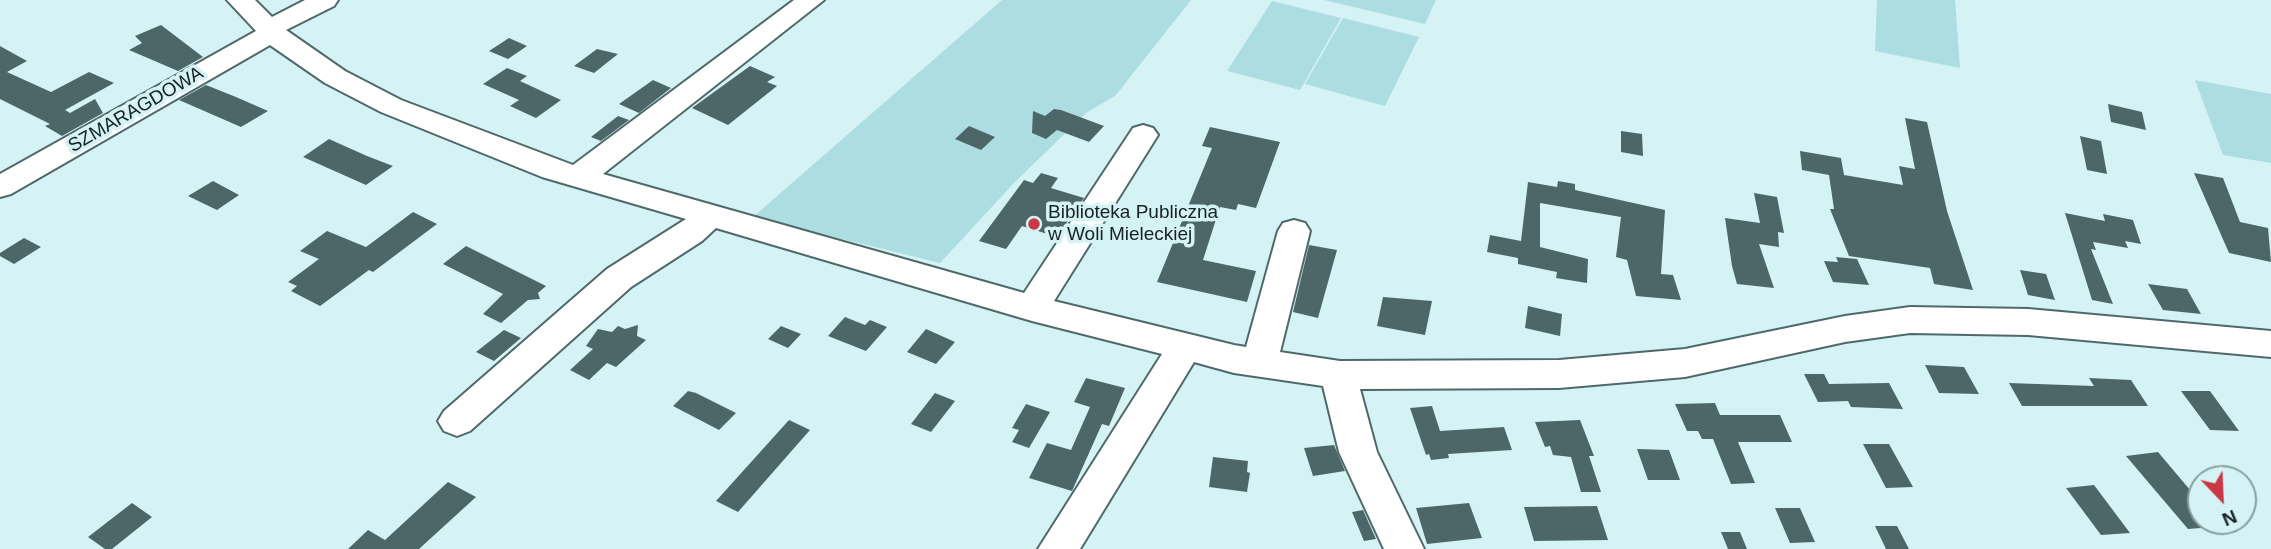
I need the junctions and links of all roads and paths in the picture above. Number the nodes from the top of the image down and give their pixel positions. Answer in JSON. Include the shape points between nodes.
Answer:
{"nodes":[{"id":1,"x":240,"y":0,"type":"edge"},
{"id":2,"x":325,"y":0,"type":"edge"},
{"id":3,"x":811,"y":0,"type":"edge"},
{"id":4,"x":270,"y":31,"type":"junction"},
{"id":5,"x":1143,"y":135,"type":"dead end"},
{"id":6,"x":577,"y":178,"type":"junction"},
{"id":7,"x":0,"y":187,"type":"edge"},
{"id":8,"x":709,"y":216,"type":"junction"},
{"id":9,"x":1294,"y":232,"type":"dead end"},
{"id":10,"x":1032,"y":307,"type":"junction"},
{"id":11,"x":2271,"y":344,"type":"edge"},
{"id":12,"x":1184,"y":348,"type":"junction"},
{"id":13,"x":1259,"y":363,"type":"junction"},
{"id":14,"x":1340,"y":374,"type":"junction"},
{"id":15,"x":457,"y":421,"type":"dead end"},
{"id":16,"x":1058,"y":549,"type":"edge"},
{"id":17,"x":1404,"y":549,"type":"edge"}],
"edges":[{"from":1,"to":4,"type":"street"},
{"from":2,"to":4,"type":"street","name":"SZMARAGDOWA"},
{"from":3,"to":6,"type":"street"},
{"from":4,"to":6,"type":"street","via":[[305,59],[391,106]]},
{"from":4,"to":7,"type":"street","name":"SZMARAGDOWA"},
{"from":5,"to":10,"type":"street"},
{"from":6,"to":8,"type":"street"},
{"from":8,"to":10,"type":"street"},
{"from":8,"to":15,"type":"street","via":[[691,233],[619,278]]},
{"from":9,"to":13,"type":"street"},
{"from":10,"to":12,"type":"street"},
{"from":11,"to":14,"type":"street","via":[[2028,323],[1910,320],[1685,363],[1626,369],[1559,374]]},
{"from":12,"to":13,"type":"street"},
{"from":12,"to":16,"type":"street"},
{"from":13,"to":14,"type":"street"},
{"from":14,"to":17,"type":"street","via":[[1358,452]]}]}
